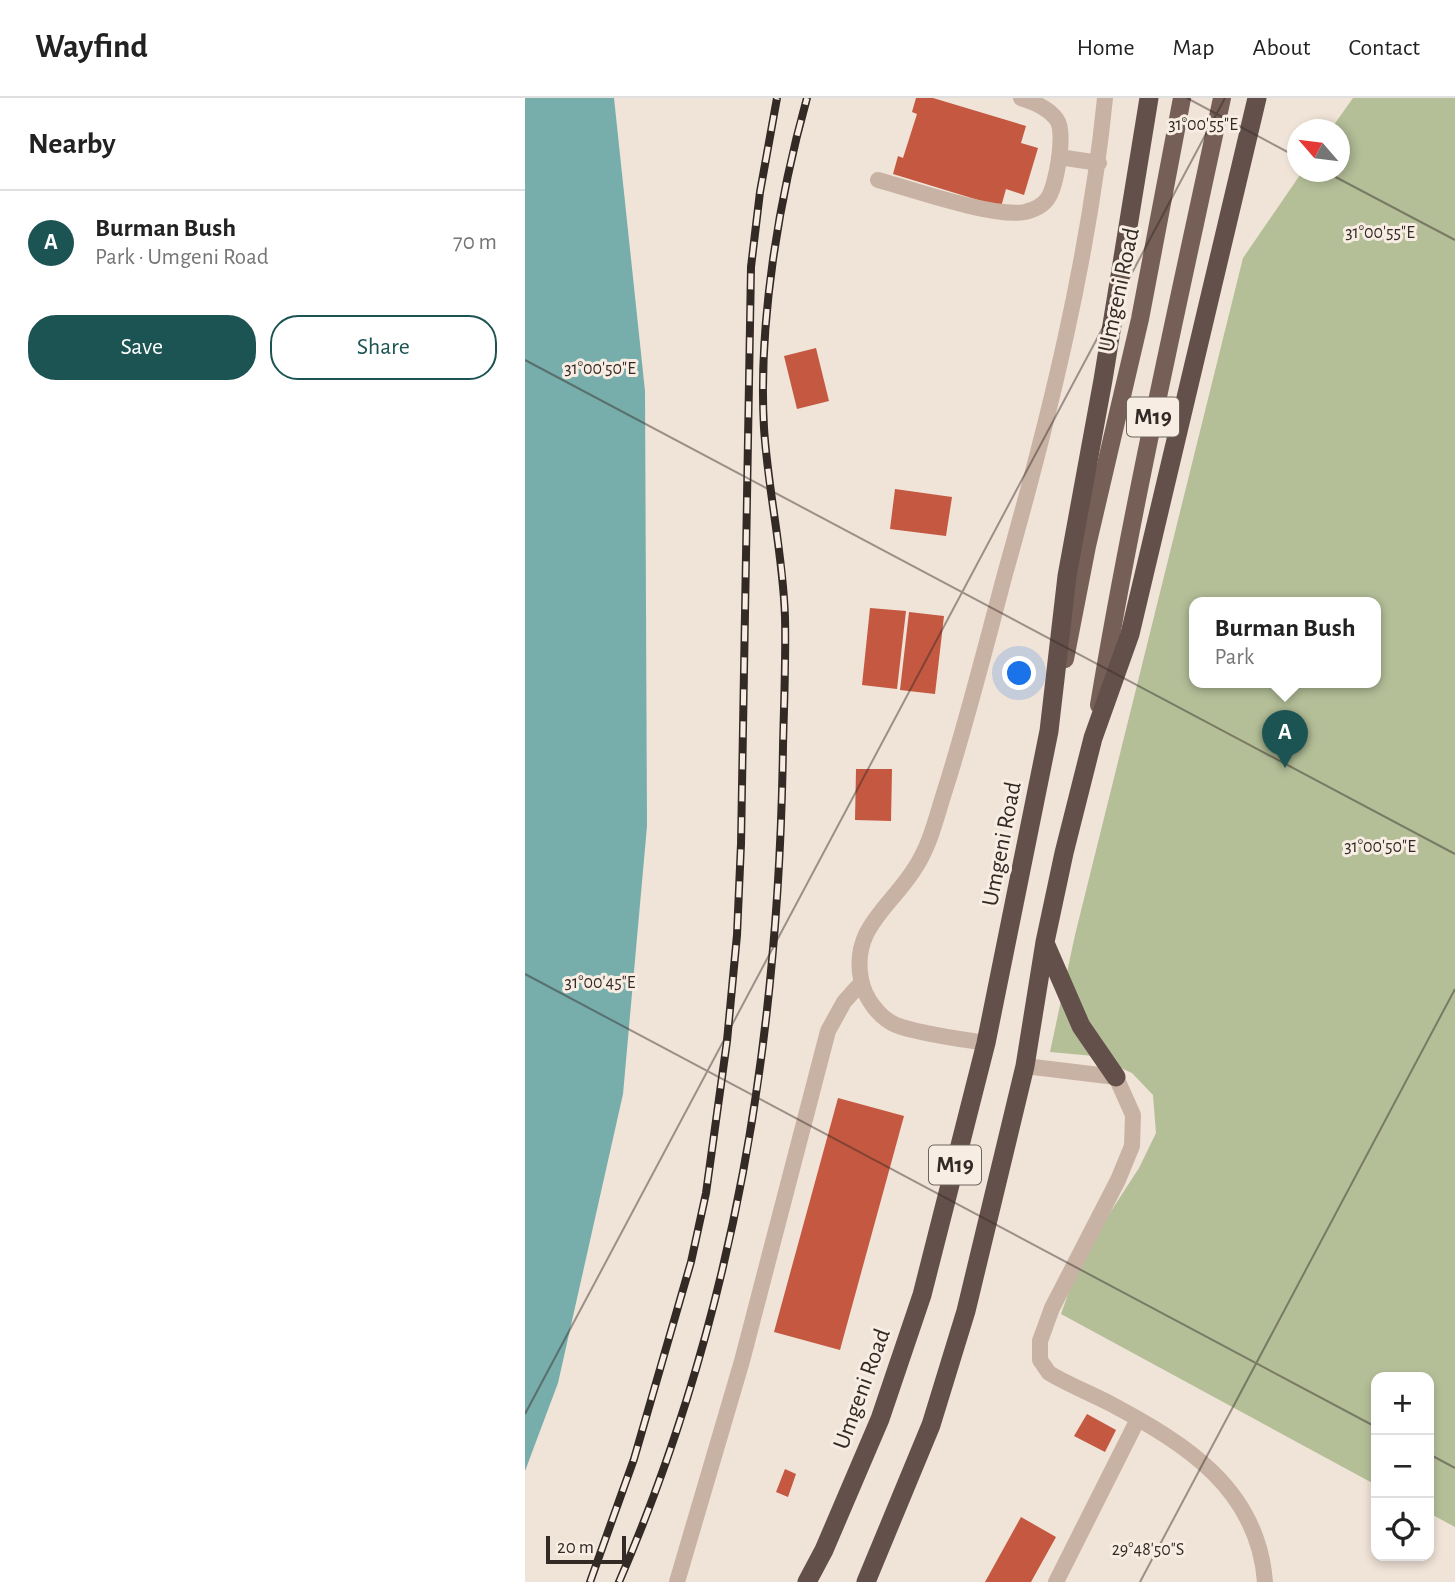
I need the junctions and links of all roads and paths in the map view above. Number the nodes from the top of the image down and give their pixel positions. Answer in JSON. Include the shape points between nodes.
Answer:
{"nodes":[{"id":1,"x":1021,"y":98,"type":"edge"},
{"id":2,"x":1105,"y":98,"type":"edge"},
{"id":3,"x":1149,"y":98,"type":"edge"},
{"id":4,"x":1182,"y":98,"type":"edge"},
{"id":5,"x":1222,"y":98,"type":"edge"},
{"id":6,"x":1257,"y":98,"type":"edge"},
{"id":7,"x":1059,"y":157,"type":"junction"},
{"id":8,"x":1099,"y":163,"type":"junction"},
{"id":9,"x":878,"y":180,"type":"dead end"},
{"id":10,"x":1049,"y":731,"type":"junction"},
{"id":11,"x":1093,"y":738,"type":"junction"},
{"id":12,"x":1045,"y":942,"type":"junction"},
{"id":13,"x":862,"y":983,"type":"junction"},
{"id":14,"x":986,"y":1044,"type":"junction"},
{"id":15,"x":1025,"y":1066,"type":"junction"},
{"id":16,"x":1117,"y":1077,"type":"junction"},
{"id":17,"x":1138,"y":1419,"type":"junction"},
{"id":18,"x":677,"y":1582,"type":"edge"},
{"id":19,"x":807,"y":1582,"type":"edge"},
{"id":20,"x":866,"y":1582,"type":"edge"},
{"id":21,"x":1056,"y":1582,"type":"edge"},
{"id":22,"x":1265,"y":1582,"type":"edge"}],
"edges":[{"from":1,"to":7,"type":"lane","via":[[1035,102],[1057,120],[1061,127]]},
{"from":2,"to":8,"type":"lane"},
{"from":3,"to":10,"type":"highway","via":[[1067,576]]},
{"from":4,"to":10,"type":"main road","name":"Umgeni Road","number":"M19","via":[[1140,319]]},
{"from":5,"to":11,"type":"main road","number":"M19","via":[[1120,581]]},
{"from":6,"to":11,"type":"highway","via":[[1133,621]]},
{"from":7,"to":8,"type":"lane"},
{"from":7,"to":9,"type":"lane","via":[[1050,195],[1025,212],[994,211]]},
{"from":8,"to":13,"type":"lane","via":[[1035,464],[950,772],[922,857],[873,920],[860,945]]},
{"from":10,"to":14,"type":"highway","name":"Umgeni Road","number":"M19"},
{"from":11,"to":12,"type":"highway","number":"M19"},
{"from":12,"to":15,"type":"highway","number":"M19"},
{"from":12,"to":16,"type":"highway","via":[[1081,1026]]},
{"from":13,"to":14,"type":"lane","via":[[881,1016],[896,1025]]},
{"from":13,"to":18,"type":"lane","via":[[844,1002],[828,1031],[742,1361]]},
{"from":14,"to":19,"type":"highway","name":"Umgeni Road","number":"M19","via":[[922,1295],[880,1419]]},
{"from":15,"to":16,"type":"lane"},
{"from":15,"to":20,"type":"highway","number":"M19","via":[[966,1311],[931,1425]]},
{"from":16,"to":17,"type":"lane","via":[[1133,1115],[1132,1146],[1052,1308],[1039,1352],[1049,1373]]},
{"from":17,"to":21,"type":"lane"},
{"from":17,"to":22,"type":"lane","via":[[1182,1446],[1233,1492],[1253,1529]]}]}
